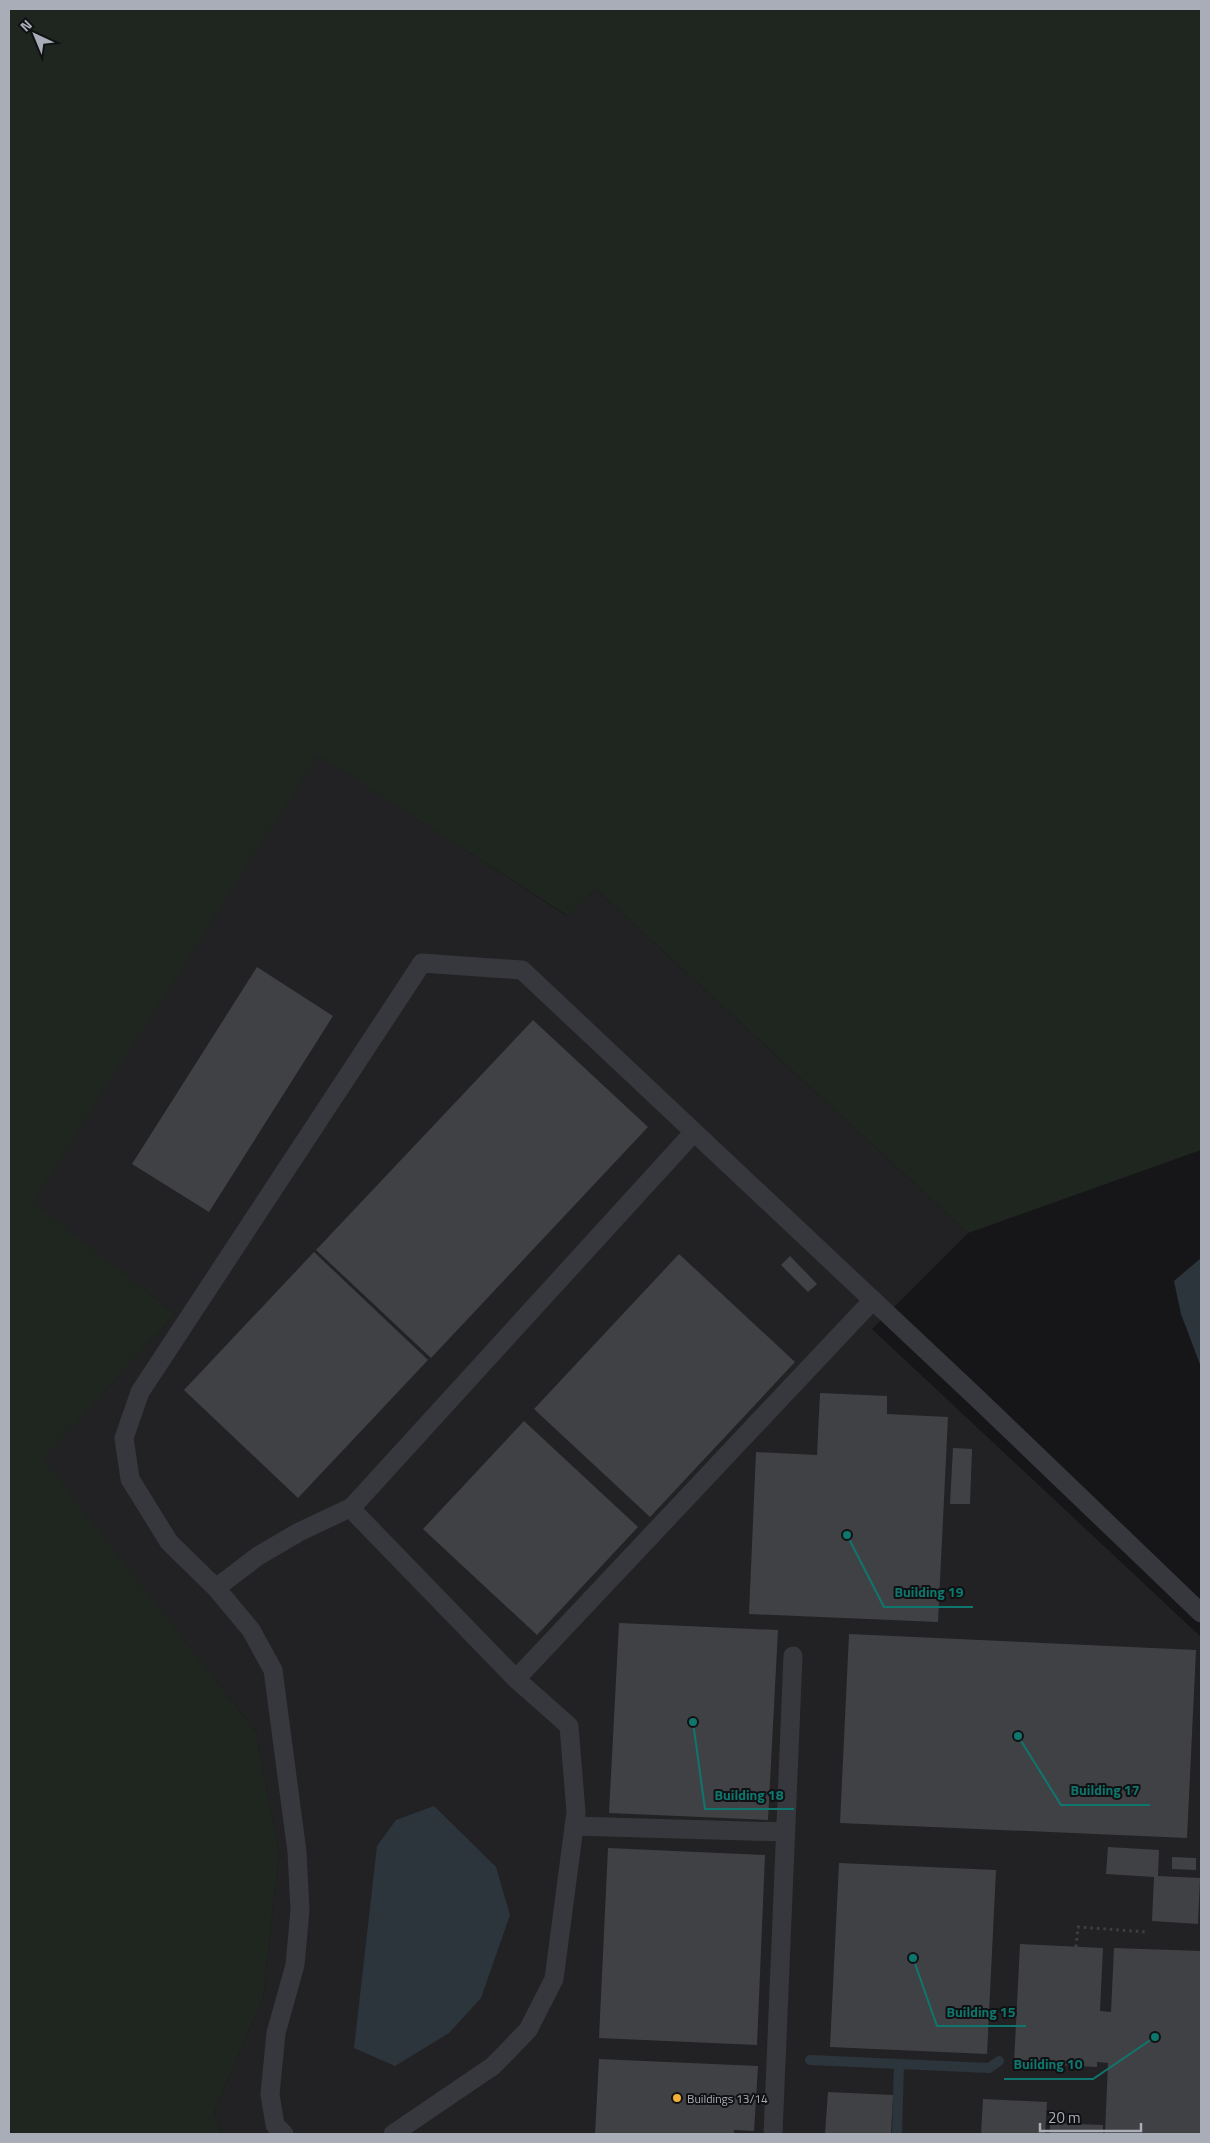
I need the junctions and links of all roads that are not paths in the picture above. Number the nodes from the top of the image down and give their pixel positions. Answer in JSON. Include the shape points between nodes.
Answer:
{"nodes":[{"id":1,"x":694,"y":1132,"type":"junction"},
{"id":2,"x":873,"y":1300,"type":"junction"},
{"id":3,"x":352,"y":1507,"type":"junction"},
{"id":4,"x":216,"y":1588,"type":"junction"},
{"id":5,"x":1201,"y":1613,"type":"edge"},
{"id":6,"x":793,"y":1656,"type":"dead end"},
{"id":7,"x":516,"y":1679,"type":"junction"},
{"id":8,"x":574,"y":1826,"type":"junction"},
{"id":9,"x":785,"y":1832,"type":"junction"},
{"id":10,"x":284,"y":2134,"type":"edge"},
{"id":11,"x":393,"y":2134,"type":"edge"},
{"id":12,"x":773,"y":2134,"type":"edge"}],
"edges":[{"from":1,"to":2,"type":"lane"},
{"from":1,"to":3,"type":"lane"},
{"from":1,"to":4,"type":"lane","via":[[522,970],[422,962],[140,1392],[124,1438],[130,1479],[169,1542]]},
{"from":2,"to":5,"type":"lane"},
{"from":2,"to":7,"type":"lane"},
{"from":3,"to":4,"type":"lane","via":[[258,1556]]},
{"from":3,"to":7,"type":"lane"},
{"from":4,"to":10,"type":"lane","via":[[251,1630],[273,1670],[297,1852],[300,1910],[295,1965],[276,2033],[270,2094],[274,2125]]},
{"from":6,"to":9,"type":"lane"},
{"from":7,"to":8,"type":"lane","via":[[569,1726],[576,1812]]},
{"from":8,"to":9,"type":"lane"},
{"from":8,"to":11,"type":"lane","via":[[554,1979],[528,2030],[494,2066]]},
{"from":9,"to":12,"type":"lane"}]}
